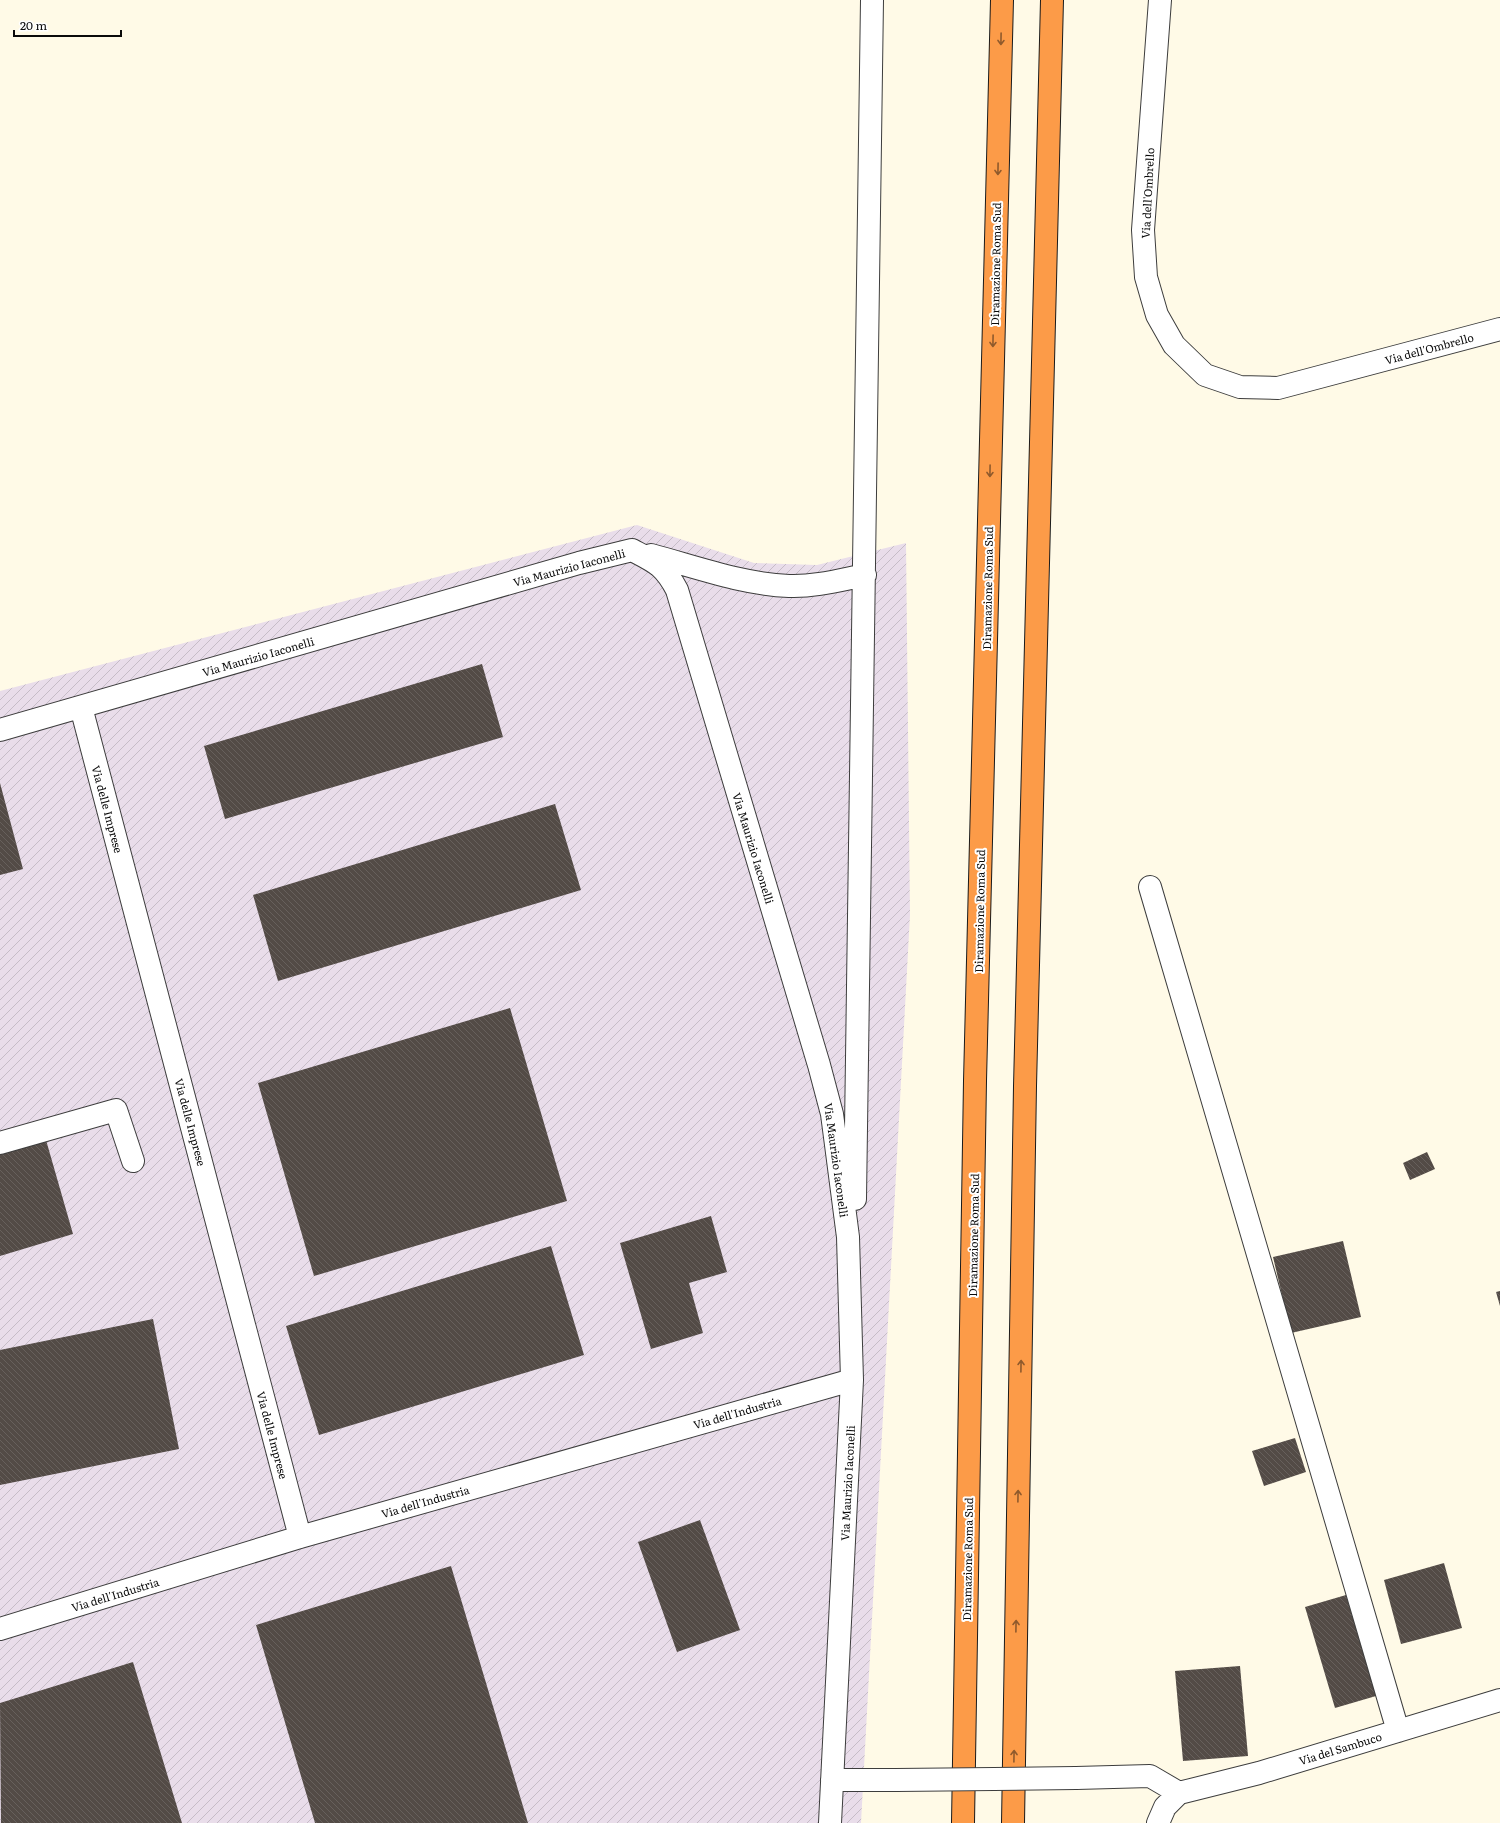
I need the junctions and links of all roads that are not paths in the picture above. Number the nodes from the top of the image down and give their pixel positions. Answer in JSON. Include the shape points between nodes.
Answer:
{"nodes":[{"id":1,"x":872,"y":0,"type":"edge"},
{"id":2,"x":1002,"y":0,"type":"edge"},
{"id":3,"x":1052,"y":0,"type":"edge"},
{"id":4,"x":1160,"y":0,"type":"edge"},
{"id":5,"x":1500,"y":329,"type":"edge"},
{"id":6,"x":632,"y":550,"type":"junction"},
{"id":7,"x":865,"y":575,"type":"junction"},
{"id":8,"x":81,"y":707,"type":"junction"},
{"id":9,"x":0,"y":730,"type":"edge"},
{"id":10,"x":1150,"y":887,"type":"dead end"},
{"id":11,"x":0,"y":1143,"type":"edge"},
{"id":12,"x":133,"y":1161,"type":"dead end"},
{"id":13,"x":852,"y":1380,"type":"junction"},
{"id":14,"x":300,"y":1537,"type":"junction"},
{"id":15,"x":0,"y":1629,"type":"edge"},
{"id":16,"x":1500,"y":1700,"type":"edge"},
{"id":17,"x":1398,"y":1731,"type":"junction"},
{"id":18,"x":832,"y":1780,"type":"junction"},
{"id":19,"x":1179,"y":1793,"type":"junction"},
{"id":20,"x":830,"y":1823,"type":"edge"},
{"id":21,"x":963,"y":1823,"type":"edge"},
{"id":22,"x":1013,"y":1823,"type":"edge"},
{"id":23,"x":1158,"y":1823,"type":"edge"}],
"edges":[{"from":1,"to":7,"type":"street"},
{"from":2,"to":21,"type":"highway","name":"Diramazione Roma Sud","one_way":true,"via":[[975,1089]]},
{"from":22,"to":3,"type":"highway","one_way":true,"via":[[1026,1086]]},
{"from":4,"to":5,"type":"street","name":"Via dell'Ombrello","via":[[1143,230],[1146,277],[1157,315],[1174,345],[1206,375],[1240,387],[1278,388]]},
{"from":6,"to":7,"type":"street","via":[[732,577],[782,585],[815,584]]},
{"from":6,"to":8,"type":"street","name":"Via Maurizio Iaconelli","via":[[579,563]]},
{"from":6,"to":13,"type":"street","name":"Via Maurizio Iaconelli","via":[[659,564],[677,590],[820,1065],[832,1114],[848,1238]]},
{"from":7,"to":13,"type":"street"},
{"from":8,"to":9,"type":"street","name":"Via Maurizio Iaconelli"},
{"from":8,"to":14,"type":"street","name":"Via delle Imprese"},
{"from":10,"to":17,"type":"street"},
{"from":11,"to":12,"type":"street","via":[[116,1110]]},
{"from":13,"to":14,"type":"street","name":"Via dell'Industria"},
{"from":13,"to":18,"type":"street","name":"Via Maurizio Iaconelli"},
{"from":14,"to":15,"type":"street","name":"Via dell'Industria"},
{"from":16,"to":17,"type":"street","name":"Via del Sambuco"},
{"from":17,"to":19,"type":"street","name":"Via del Sambuco","via":[[1259,1773]]},
{"from":18,"to":19,"type":"street","bridge":true,"via":[[1150,1776]]},
{"from":18,"to":20,"type":"street","name":"Via Maurizio Iaconelli"},
{"from":19,"to":23,"type":"street","via":[[1165,1807]]}]}
